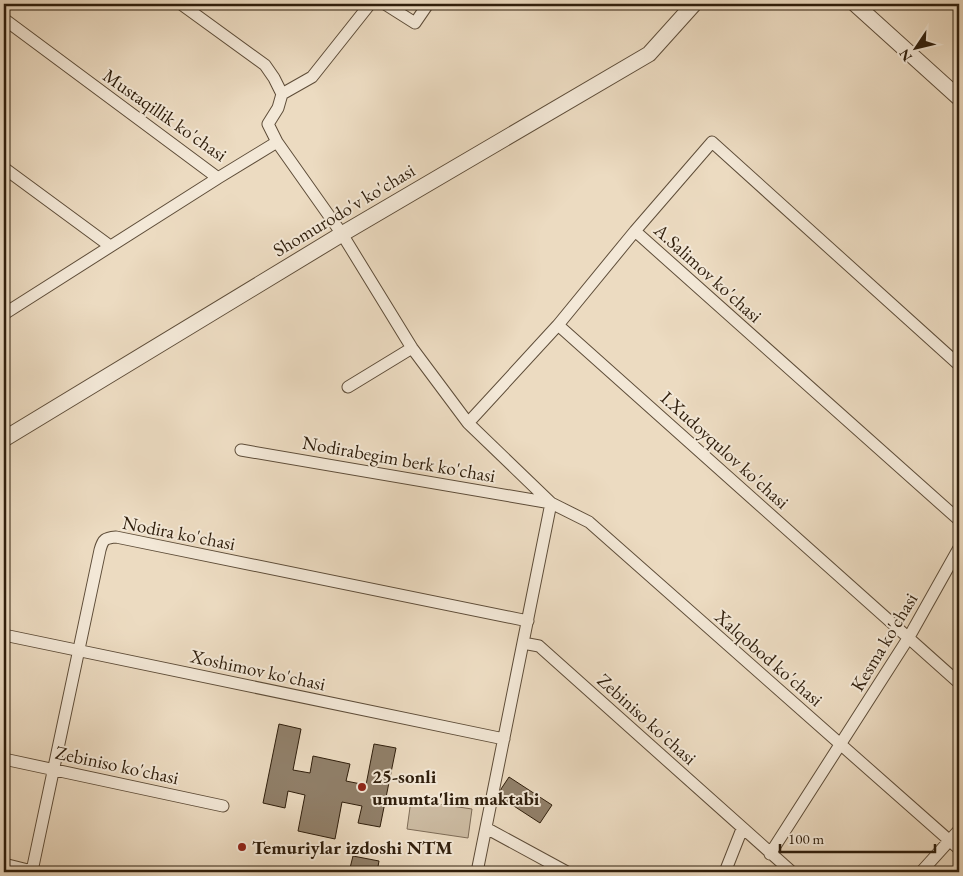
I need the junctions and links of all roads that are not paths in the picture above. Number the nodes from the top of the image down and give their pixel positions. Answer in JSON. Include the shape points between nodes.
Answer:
{"nodes":[{"id":1,"x":181,"y":4,"type":"edge"},
{"id":2,"x":370,"y":4,"type":"edge"},
{"id":3,"x":386,"y":4,"type":"edge"},
{"id":4,"x":428,"y":4,"type":"edge"},
{"id":5,"x":694,"y":4,"type":"edge"},
{"id":6,"x":855,"y":4,"type":"edge"},
{"id":7,"x":4,"y":19,"type":"edge"},
{"id":8,"x":282,"y":94,"type":"junction"},
{"id":9,"x":959,"y":98,"type":"edge"},
{"id":10,"x":277,"y":142,"type":"junction"},
{"id":11,"x":4,"y":168,"type":"edge"},
{"id":12,"x":218,"y":178,"type":"junction"},
{"id":13,"x":635,"y":231,"type":"junction"},
{"id":14,"x":342,"y":234,"type":"junction"},
{"id":15,"x":110,"y":246,"type":"junction"},
{"id":16,"x":4,"y":314,"type":"edge"},
{"id":17,"x":558,"y":325,"type":"junction"},
{"id":18,"x":412,"y":348,"type":"junction"},
{"id":19,"x":959,"y":365,"type":"edge"},
{"id":20,"x":348,"y":387,"type":"dead end"},
{"id":21,"x":468,"y":423,"type":"junction"},
{"id":22,"x":4,"y":439,"type":"edge"},
{"id":23,"x":241,"y":450,"type":"dead end"},
{"id":24,"x":551,"y":503,"type":"junction"},
{"id":25,"x":959,"y":520,"type":"edge"},
{"id":26,"x":959,"y":548,"type":"edge"},
{"id":27,"x":528,"y":621,"type":"junction"},
{"id":28,"x":4,"y":635,"type":"edge"},
{"id":29,"x":909,"y":637,"type":"junction"},
{"id":30,"x":523,"y":643,"type":"junction"},
{"id":31,"x":78,"y":650,"type":"junction"},
{"id":32,"x":959,"y":683,"type":"edge"},
{"id":33,"x":504,"y":739,"type":"junction"},
{"id":34,"x":841,"y":745,"type":"junction"},
{"id":35,"x":4,"y":759,"type":"edge"},
{"id":36,"x":53,"y":769,"type":"junction"},
{"id":37,"x":223,"y":806,"type":"dead end"},
{"id":38,"x":486,"y":828,"type":"junction"},
{"id":39,"x":742,"y":829,"type":"junction"},
{"id":40,"x":959,"y":830,"type":"edge"},
{"id":41,"x":950,"y":840,"type":"junction"},
{"id":42,"x":959,"y":849,"type":"edge"},
{"id":43,"x":770,"y":854,"type":"junction"},
{"id":44,"x":4,"y":864,"type":"edge"},
{"id":45,"x":35,"y":872,"type":"edge"},
{"id":46,"x":477,"y":872,"type":"edge"},
{"id":47,"x":567,"y":872,"type":"edge"},
{"id":48,"x":725,"y":872,"type":"edge"},
{"id":49,"x":792,"y":872,"type":"edge"},
{"id":50,"x":921,"y":872,"type":"edge"}],
"edges":[{"from":1,"to":8,"type":"street","via":[[265,65]]},
{"from":2,"to":8,"type":"street","via":[[312,77]]},
{"from":3,"to":4,"type":"street","via":[[415,23]]},
{"from":5,"to":14,"type":"street","name":"Shomurodo'v ko'chasi","via":[[649,54]]},
{"from":6,"to":9,"type":"street"},
{"from":7,"to":12,"type":"street","name":"Mustaqillik ko'chasi"},
{"from":8,"to":10,"type":"street","via":[[268,124]]},
{"from":10,"to":12,"type":"street","name":"Mustaqillik ko'chasi"},
{"from":10,"to":14,"type":"street"},
{"from":11,"to":15,"type":"street"},
{"from":12,"to":15,"type":"street"},
{"from":13,"to":17,"type":"street"},
{"from":13,"to":19,"type":"street","name":"A.Salimov ko'chasi","via":[[712,142]]},
{"from":13,"to":25,"type":"street","name":"A.Salimov ko'chasi"},
{"from":14,"to":18,"type":"street"},
{"from":14,"to":22,"type":"street","name":"Shomurodo'v ko'chasi"},
{"from":15,"to":16,"type":"street"},
{"from":17,"to":21,"type":"street"},
{"from":17,"to":29,"type":"street","name":"I.Xudoyqulov ko'chasi"},
{"from":18,"to":20,"type":"street"},
{"from":18,"to":21,"type":"street"},
{"from":21,"to":24,"type":"street"},
{"from":23,"to":24,"type":"street","name":"Nodirabegim berk ko'chasi"},
{"from":24,"to":27,"type":"street"},
{"from":24,"to":34,"type":"street","name":"Xalqobod ko'chasi","via":[[589,522]]},
{"from":26,"to":29,"type":"street","name":"Kesma ko'chasi"},
{"from":27,"to":30,"type":"street"},
{"from":27,"to":31,"type":"street","name":"Nodira ko'chasi","via":[[116,537],[102,541]]},
{"from":28,"to":31,"type":"street","name":"Xoshimov ko'chasi"},
{"from":29,"to":32,"type":"street","name":"I.Xudoyqulov ko'chasi"},
{"from":29,"to":34,"type":"street","name":"Kesma ko'chasi"},
{"from":30,"to":33,"type":"street"},
{"from":30,"to":39,"type":"street","name":"Zebiniso ko'chasi","via":[[539,646]]},
{"from":31,"to":33,"type":"street","name":"Xoshimov ko'chasi"},
{"from":31,"to":36,"type":"street","name":"Nodira ko'chasi"},
{"from":33,"to":38,"type":"street"},
{"from":34,"to":41,"type":"street","name":"Xalqobod ko'chasi"},
{"from":34,"to":43,"type":"street","name":"Kesma ko'chasi"},
{"from":35,"to":36,"type":"street","name":"Zebiniso ko'chasi"},
{"from":36,"to":37,"type":"street","name":"Zebiniso ko'chasi"},
{"from":36,"to":45,"type":"street","name":"Nodira ko'chasi"},
{"from":38,"to":46,"type":"street"},
{"from":38,"to":47,"type":"street"},
{"from":39,"to":43,"type":"street","name":"Zebiniso ko'chasi"},
{"from":39,"to":48,"type":"street"},
{"from":40,"to":41,"type":"street"},
{"from":41,"to":42,"type":"street","name":"Xalqobod ko'chasi"},
{"from":41,"to":50,"type":"street"},
{"from":43,"to":49,"type":"street","name":"Zebiniso ko'chasi"},
{"from":44,"to":45,"type":"street"}]}
